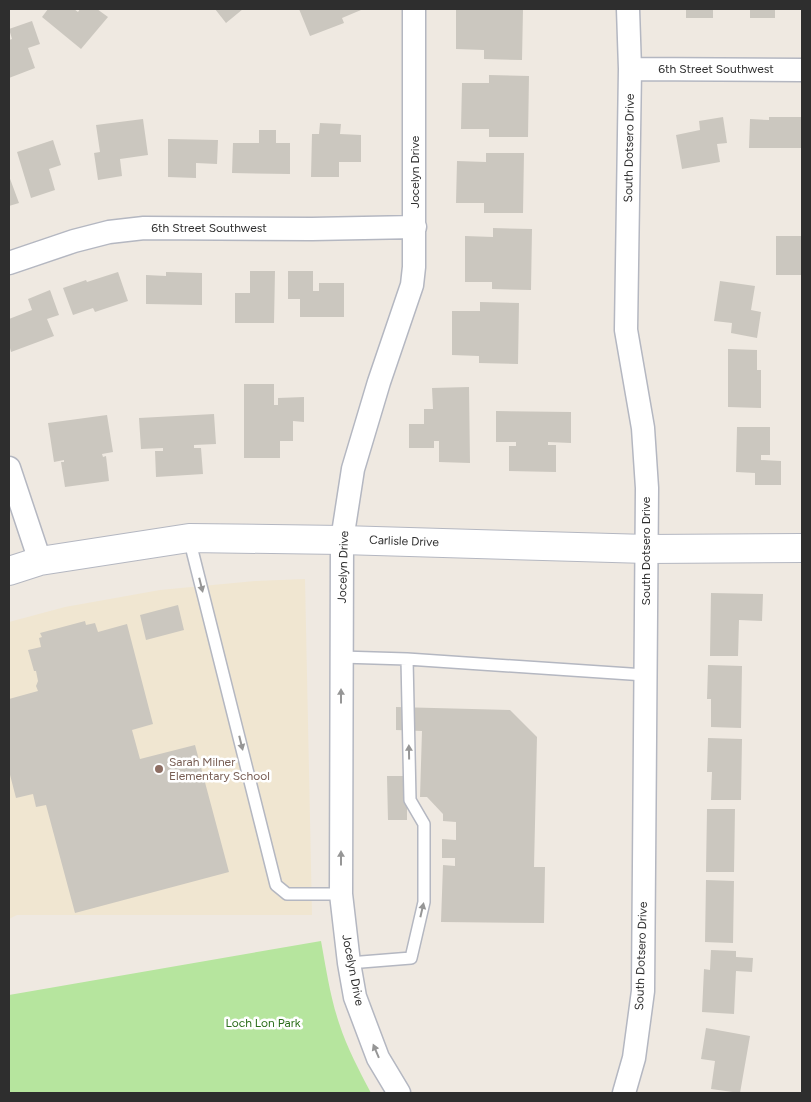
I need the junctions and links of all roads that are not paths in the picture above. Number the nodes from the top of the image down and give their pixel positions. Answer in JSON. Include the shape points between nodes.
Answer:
{"nodes":[{"id":1,"x":414,"y":9,"type":"edge"},
{"id":2,"x":628,"y":9,"type":"edge"},
{"id":3,"x":630,"y":69,"type":"junction"},
{"id":4,"x":802,"y":70,"type":"edge"},
{"id":5,"x":415,"y":227,"type":"junction"},
{"id":6,"x":9,"y":263,"type":"edge"},
{"id":7,"x":9,"y":468,"type":"edge"},
{"id":8,"x":190,"y":538,"type":"junction"},
{"id":9,"x":342,"y":540,"type":"junction"},
{"id":10,"x":802,"y":548,"type":"edge"},
{"id":11,"x":647,"y":549,"type":"junction"},
{"id":12,"x":40,"y":561,"type":"junction"},
{"id":13,"x":9,"y":571,"type":"edge"},
{"id":14,"x":341,"y":657,"type":"junction"},
{"id":15,"x":407,"y":659,"type":"junction"},
{"id":16,"x":646,"y":675,"type":"junction"},
{"id":17,"x":340,"y":894,"type":"junction"},
{"id":18,"x":349,"y":963,"type":"junction"},
{"id":19,"x":399,"y":1093,"type":"edge"},
{"id":20,"x":624,"y":1093,"type":"edge"}],
"edges":[{"from":1,"to":5,"type":"street","name":"Jocelyn Drive"},
{"from":2,"to":3,"type":"street","name":"South Dotsero Drive"},
{"from":3,"to":4,"type":"street","name":"6th Street Southwest"},
{"from":3,"to":11,"type":"street","name":"South Dotsero Drive","via":[[626,330],[643,428]]},
{"from":5,"to":6,"type":"street","name":"6th Street Southwest","via":[[144,228],[91,236]]},
{"from":5,"to":9,"type":"street","name":"Jocelyn Drive","via":[[412,285],[353,469]]},
{"from":7,"to":12,"type":"street"},
{"from":8,"to":9,"type":"street","name":"Carlisle Drive"},
{"from":8,"to":12,"type":"street","name":"Carlisle Drive"},
{"from":8,"to":17,"type":"lane","one_way":true,"via":[[276,885],[287,894]]},
{"from":9,"to":11,"type":"street","name":"Carlisle Drive"},
{"from":9,"to":14,"type":"street","name":"Jocelyn Drive"},
{"from":10,"to":11,"type":"street","name":"Carlisle Drive"},
{"from":11,"to":16,"type":"street","name":"South Dotsero Drive"},
{"from":12,"to":13,"type":"street","name":"Carlisle Drive"},
{"from":14,"to":15,"type":"lane"},
{"from":17,"to":14,"type":"street","name":"Jocelyn Drive","one_way":true},
{"from":15,"to":16,"type":"lane"},
{"from":18,"to":15,"type":"lane","one_way":true,"via":[[411,958],[424,902],[424,824],[410,800]]},
{"from":16,"to":20,"type":"street","name":"South Dotsero Drive","via":[[643,991],[634,1058]]},
{"from":17,"to":18,"type":"street","name":"Jocelyn Drive"},
{"from":19,"to":18,"type":"street","name":"Jocelyn Drive","one_way":true,"via":[[378,1058],[367,1030],[355,997]]}]}
